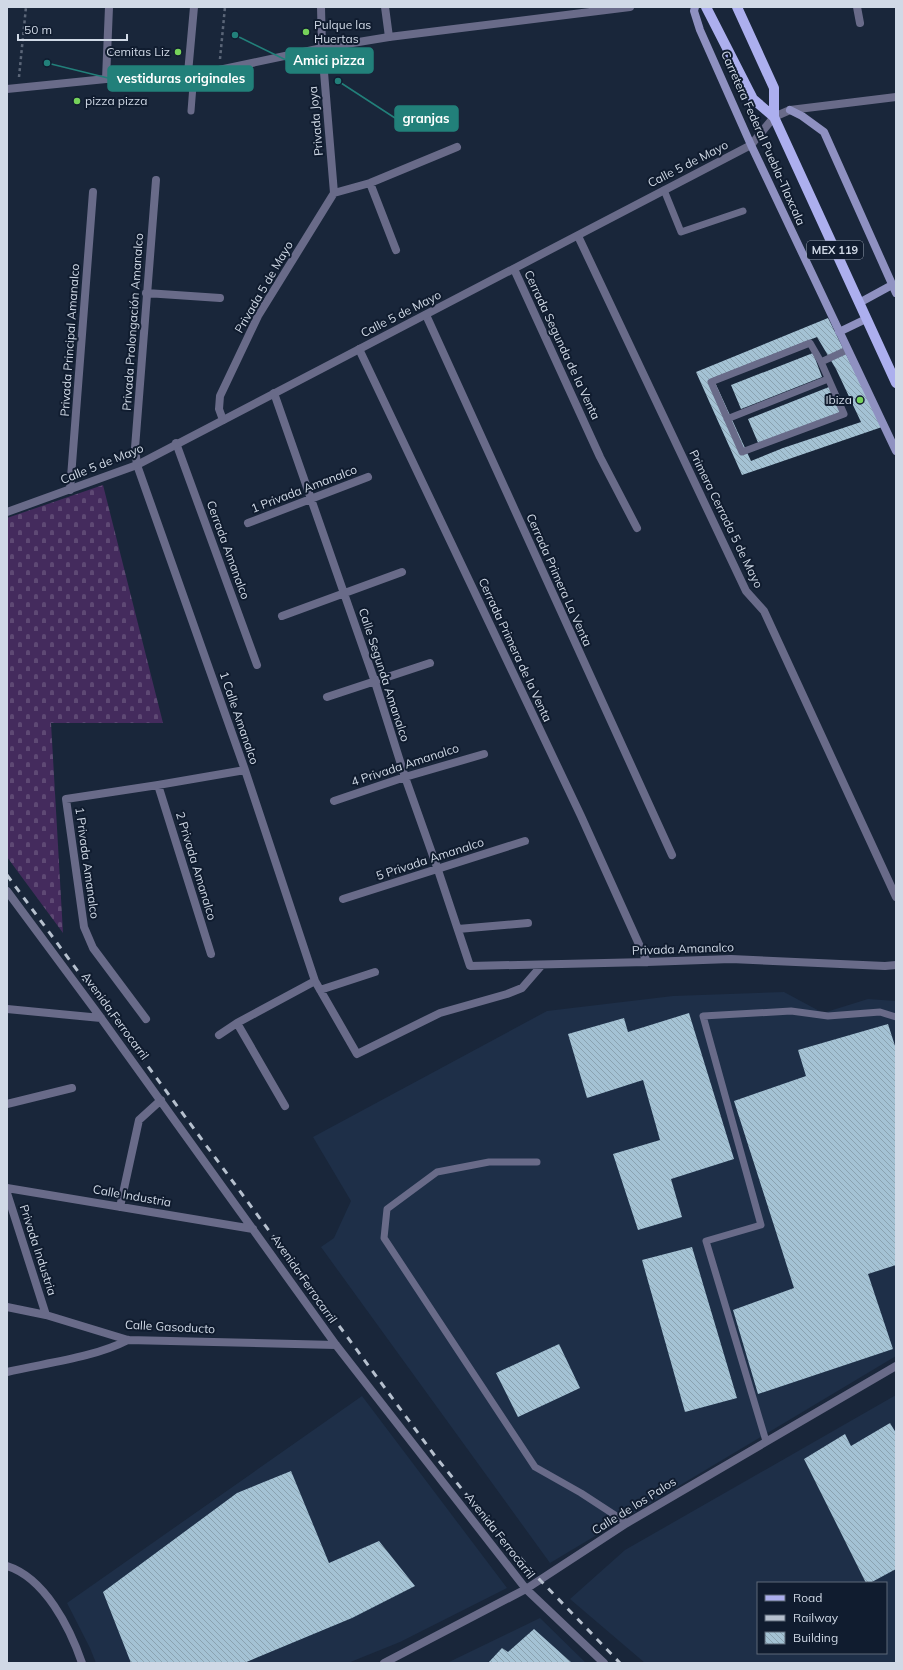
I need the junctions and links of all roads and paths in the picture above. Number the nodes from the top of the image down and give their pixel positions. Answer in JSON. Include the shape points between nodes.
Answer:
{"nodes":[{"id":1,"x":26,"y":7,"type":"edge"},
{"id":2,"x":109,"y":7,"type":"edge"},
{"id":3,"x":194,"y":7,"type":"edge"},
{"id":4,"x":225,"y":7,"type":"edge"},
{"id":5,"x":320,"y":7,"type":"edge"},
{"id":6,"x":385,"y":7,"type":"edge"},
{"id":7,"x":630,"y":7,"type":"edge"},
{"id":8,"x":695,"y":7,"type":"edge"},
{"id":9,"x":706,"y":7,"type":"edge"},
{"id":10,"x":737,"y":7,"type":"edge"},
{"id":11,"x":857,"y":7,"type":"edge"},
{"id":12,"x":860,"y":24,"type":"dead end"},
{"id":13,"x":389,"y":37,"type":"junction"},
{"id":14,"x":322,"y":48,"type":"junction"},
{"id":15,"x":219,"y":70,"type":"junction"},
{"id":16,"x":191,"y":73,"type":"junction"},
{"id":17,"x":106,"y":79,"type":"junction"},
{"id":18,"x":18,"y":88,"type":"junction"},
{"id":19,"x":7,"y":89,"type":"edge"},
{"id":20,"x":896,"y":97,"type":"edge"},
{"id":21,"x":790,"y":110,"type":"junction"},
{"id":22,"x":191,"y":111,"type":"dead end"},
{"id":23,"x":774,"y":117,"type":"junction"},
{"id":24,"x":751,"y":145,"type":"junction"},
{"id":25,"x":457,"y":147,"type":"dead end"},
{"id":26,"x":156,"y":180,"type":"dead end"},
{"id":27,"x":370,"y":183,"type":"junction"},
{"id":28,"x":664,"y":190,"type":"junction"},
{"id":29,"x":93,"y":192,"type":"dead end"},
{"id":30,"x":334,"y":193,"type":"junction"},
{"id":31,"x":743,"y":210,"type":"dead end"},
{"id":32,"x":578,"y":236,"type":"junction"},
{"id":33,"x":396,"y":250,"type":"dead end"},
{"id":34,"x":514,"y":269,"type":"junction"},
{"id":35,"x":892,"y":285,"type":"junction"},
{"id":36,"x":146,"y":293,"type":"junction"},
{"id":37,"x":896,"y":293,"type":"edge"},
{"id":38,"x":220,"y":298,"type":"dead end"},
{"id":39,"x":859,"y":303,"type":"junction"},
{"id":40,"x":426,"y":315,"type":"junction"},
{"id":41,"x":866,"y":319,"type":"junction"},
{"id":42,"x":839,"y":332,"type":"junction"},
{"id":43,"x":359,"y":349,"type":"junction"},
{"id":44,"x":847,"y":350,"type":"junction"},
{"id":45,"x":821,"y":362,"type":"junction"},
{"id":46,"x":828,"y":379,"type":"junction"},
{"id":47,"x":896,"y":383,"type":"edge"},
{"id":48,"x":274,"y":393,"type":"junction"},
{"id":49,"x":727,"y":419,"type":"junction"},
{"id":50,"x":223,"y":420,"type":"junction"},
{"id":51,"x":176,"y":444,"type":"junction"},
{"id":52,"x":896,"y":451,"type":"edge"},
{"id":53,"x":137,"y":465,"type":"junction"},
{"id":54,"x":368,"y":477,"type":"dead end"},
{"id":55,"x":70,"y":490,"type":"junction"},
{"id":56,"x":310,"y":500,"type":"junction"},
{"id":57,"x":7,"y":512,"type":"edge"},
{"id":58,"x":248,"y":524,"type":"dead end"},
{"id":59,"x":637,"y":528,"type":"dead end"},
{"id":60,"x":402,"y":572,"type":"dead end"},
{"id":61,"x":344,"y":593,"type":"junction"},
{"id":62,"x":282,"y":616,"type":"dead end"},
{"id":63,"x":430,"y":662,"type":"dead end"},
{"id":64,"x":257,"y":665,"type":"dead end"},
{"id":65,"x":374,"y":682,"type":"junction"},
{"id":66,"x":327,"y":697,"type":"dead end"},
{"id":67,"x":484,"y":754,"type":"dead end"},
{"id":68,"x":245,"y":770,"type":"junction"},
{"id":69,"x":405,"y":776,"type":"junction"},
{"id":70,"x":158,"y":785,"type":"junction"},
{"id":71,"x":334,"y":801,"type":"dead end"},
{"id":72,"x":525,"y":841,"type":"dead end"},
{"id":73,"x":672,"y":855,"type":"dead end"},
{"id":74,"x":438,"y":870,"type":"junction"},
{"id":75,"x":7,"y":891,"type":"edge"},
{"id":76,"x":896,"y":897,"type":"edge"},
{"id":77,"x":343,"y":899,"type":"dead end"},
{"id":78,"x":528,"y":923,"type":"dead end"},
{"id":79,"x":458,"y":929,"type":"junction"},
{"id":80,"x":212,"y":954,"type":"dead end"},
{"id":81,"x":647,"y":962,"type":"junction"},
{"id":82,"x":542,"y":965,"type":"junction"},
{"id":83,"x":896,"y":965,"type":"edge"},
{"id":84,"x":470,"y":966,"type":"joint"},
{"id":85,"x":375,"y":972,"type":"dead end"},
{"id":86,"x":314,"y":981,"type":"junction"},
{"id":87,"x":320,"y":990,"type":"junction"},
{"id":88,"x":7,"y":1009,"type":"edge"},
{"id":89,"x":896,"y":1017,"type":"edge"},
{"id":90,"x":101,"y":1018,"type":"junction"},
{"id":91,"x":146,"y":1019,"type":"dead end"},
{"id":92,"x":237,"y":1023,"type":"junction"},
{"id":93,"x":219,"y":1035,"type":"dead end"},
{"id":94,"x":72,"y":1088,"type":"dead end"},
{"id":95,"x":161,"y":1100,"type":"junction"},
{"id":96,"x":7,"y":1104,"type":"edge"},
{"id":97,"x":286,"y":1106,"type":"dead end"},
{"id":98,"x":538,"y":1162,"type":"dead end"},
{"id":99,"x":7,"y":1188,"type":"edge"},
{"id":100,"x":7,"y":1193,"type":"edge"},
{"id":101,"x":120,"y":1206,"type":"junction"},
{"id":102,"x":253,"y":1229,"type":"junction"},
{"id":103,"x":7,"y":1307,"type":"edge"},
{"id":104,"x":46,"y":1315,"type":"junction"},
{"id":105,"x":128,"y":1340,"type":"junction"},
{"id":106,"x":336,"y":1345,"type":"junction"},
{"id":107,"x":896,"y":1366,"type":"edge"},
{"id":108,"x":7,"y":1372,"type":"edge"},
{"id":109,"x":766,"y":1441,"type":"junction"},
{"id":110,"x":628,"y":1522,"type":"junction"},
{"id":111,"x":7,"y":1566,"type":"edge"},
{"id":112,"x":526,"y":1589,"type":"junction"},
{"id":113,"x":82,"y":1663,"type":"edge"},
{"id":114,"x":384,"y":1663,"type":"edge"},
{"id":115,"x":604,"y":1663,"type":"edge"}],
"edges":[{"from":1,"to":18,"type":"path"},
{"from":2,"to":17,"type":"street"},
{"from":3,"to":16,"type":"street"},
{"from":4,"to":15,"type":"path"},
{"from":5,"to":14,"type":"street","name":"Privada Joya"},
{"from":6,"to":13,"type":"street"},
{"from":7,"to":13,"type":"street"},
{"from":8,"to":24,"type":"main road","name":"Carretera Federal Puebla-Tlaxcala","via":[[700,30]]},
{"from":9,"to":23,"type":"main road","name":"Carretera Federal Puebla-Tlaxcala","number":"MEX 119","via":[[753,99]]},
{"from":10,"to":23,"type":"main road","name":"Carretera Federal Puebla-Tlaxcala","number":"MEX 119","via":[[774,88]]},
{"from":11,"to":12,"type":"street"},
{"from":13,"to":14,"type":"street"},
{"from":14,"to":15,"type":"street"},
{"from":14,"to":30,"type":"street","name":"Privada Joya"},
{"from":15,"to":16,"type":"street"},
{"from":16,"to":17,"type":"street"},
{"from":16,"to":22,"type":"lane"},
{"from":17,"to":18,"type":"street"},
{"from":18,"to":19,"type":"street"},
{"from":20,"to":21,"type":"street","name":"Calle 5 de Mayo"},
{"from":21,"to":23,"type":"street","name":"Calle 5 de Mayo"},
{"from":21,"to":35,"type":"main road","via":[[824,132]]},
{"from":23,"to":24,"type":"street","name":"Calle 5 de Mayo"},
{"from":23,"to":39,"type":"main road","name":"Carretera Federal Puebla-Tlaxcala","number":"MEX 119"},
{"from":24,"to":28,"type":"street","name":"Calle 5 de Mayo"},
{"from":24,"to":42,"type":"main road","name":"Carretera Federal Puebla-Tlaxcala"},
{"from":25,"to":27,"type":"street"},
{"from":26,"to":36,"type":"street","name":"Privada Prolongación Amanalco"},
{"from":27,"to":30,"type":"street"},
{"from":27,"to":33,"type":"street"},
{"from":28,"to":31,"type":"lane","via":[[681,232]]},
{"from":28,"to":32,"type":"street","name":"Calle 5 de Mayo"},
{"from":29,"to":55,"type":"street","name":"Privada Principal Amanalco"},
{"from":30,"to":50,"type":"street","name":"Privada 5 de Mayo","via":[[258,316],[220,396],[219,409]]},
{"from":32,"to":34,"type":"street","name":"Calle 5 de Mayo"},
{"from":32,"to":76,"type":"street","name":"Primera Cerrada 5 de Mayo","via":[[746,591],[764,611]]},
{"from":34,"to":40,"type":"street","name":"Calle 5 de Mayo"},
{"from":34,"to":59,"type":"street","name":"Cerrada Segunda de la Venta","via":[[605,469]]},
{"from":35,"to":37,"type":"main road"},
{"from":35,"to":39,"type":"main road"},
{"from":36,"to":38,"type":"street"},
{"from":36,"to":53,"type":"street","name":"Privada Prolongación Amanalco","via":[[135,448]]},
{"from":39,"to":41,"type":"main road","name":"Carretera Federal Puebla-Tlaxcala","number":"MEX 119"},
{"from":40,"to":43,"type":"street","name":"Calle 5 de Mayo"},
{"from":40,"to":73,"type":"street","name":"Cerrada Primera La Venta"},
{"from":41,"to":42,"type":"main road"},
{"from":41,"to":47,"type":"main road","name":"Carretera Federal Puebla-Tlaxcala","number":"MEX 119"},
{"from":42,"to":44,"type":"main road","name":"Carretera Federal Puebla-Tlaxcala"},
{"from":43,"to":48,"type":"street","name":"Calle 5 de Mayo"},
{"from":43,"to":81,"type":"street","name":"Cerrada Primera de la Venta","via":[[581,816]]},
{"from":44,"to":45,"type":"lane"},
{"from":44,"to":52,"type":"main road","name":"Carretera Federal Puebla-Tlaxcala"},
{"from":45,"to":46,"type":"lane"},
{"from":45,"to":49,"type":"lane","via":[[810,343],[711,382]]},
{"from":46,"to":49,"type":"lane"},
{"from":46,"to":49,"type":"lane","via":[[844,414],[742,452]]},
{"from":48,"to":50,"type":"street","name":"Calle 5 de Mayo"},
{"from":48,"to":56,"type":"street","name":"Calle Segunda Amanalco"},
{"from":50,"to":51,"type":"street","name":"Calle 5 de Mayo"},
{"from":51,"to":53,"type":"street","name":"Calle 5 de Mayo"},
{"from":51,"to":64,"type":"street","name":"Cerrada Amanalco"},
{"from":53,"to":55,"type":"street","name":"Calle 5 de Mayo"},
{"from":53,"to":68,"type":"street","name":"1 Calle Amanalco"},
{"from":54,"to":56,"type":"street","name":"1 Privada Amanalco"},
{"from":55,"to":57,"type":"street","name":"Calle 5 de Mayo"},
{"from":56,"to":58,"type":"street","name":"1 Privada Amanalco"},
{"from":56,"to":61,"type":"street","name":"Calle Segunda Amanalco"},
{"from":60,"to":61,"type":"street"},
{"from":61,"to":62,"type":"street"},
{"from":61,"to":65,"type":"street","name":"Calle Segunda Amanalco"},
{"from":63,"to":65,"type":"street"},
{"from":65,"to":66,"type":"street"},
{"from":65,"to":69,"type":"street","name":"Calle Segunda Amanalco"},
{"from":67,"to":69,"type":"street","name":"4 Privada Amanalco"},
{"from":68,"to":70,"type":"street","name":"1 Privada Amanalco"},
{"from":68,"to":86,"type":"street","name":"1 Calle Amanalco"},
{"from":69,"to":71,"type":"street","name":"4 Privada Amanalco"},
{"from":69,"to":74,"type":"street","name":"Calle Segunda Amanalco"},
{"from":70,"to":80,"type":"street","name":"2 Privada Amanalco"},
{"from":70,"to":91,"type":"street","name":"1 Privada Amanalco","via":[[66,799],[84,927],[93,948]]},
{"from":72,"to":74,"type":"street","name":"5 Privada Amanalco"},
{"from":74,"to":77,"type":"street","name":"5 Privada Amanalco"},
{"from":74,"to":79,"type":"street","name":"Calle Segunda Amanalco"},
{"from":75,"to":90,"type":"street","name":"Avenida Ferrocarril"},
{"from":78,"to":79,"type":"street"},
{"from":79,"to":84,"type":"street","name":"Calle Segunda Amanalco"},
{"from":81,"to":82,"type":"street","name":"Privada Amanalco"},
{"from":81,"to":83,"type":"street","name":"Privada Amanalco","via":[[731,959]]},
{"from":82,"to":84,"type":"street","name":"Privada Amanalco"},
{"from":82,"to":87,"type":"street","name":"1 Calle Amanalco","via":[[522,988],[440,1013],[357,1054]]},
{"from":85,"to":87,"type":"street"},
{"from":86,"to":87,"type":"street","name":"1 Calle Amanalco"},
{"from":86,"to":92,"type":"street"},
{"from":88,"to":90,"type":"street"},
{"from":89,"to":109,"type":"lane","via":[[880,1012],[828,1016],[791,1011],[703,1016],[761,1225],[706,1242]]},
{"from":90,"to":95,"type":"street","name":"Avenida Ferrocarril"},
{"from":92,"to":93,"type":"street"},
{"from":92,"to":97,"type":"street"},
{"from":94,"to":96,"type":"street"},
{"from":95,"to":101,"type":"street","via":[[139,1120]]},
{"from":95,"to":102,"type":"street","name":"Avenida Ferrocarril"},
{"from":98,"to":110,"type":"lane","via":[[489,1162],[437,1172],[387,1209],[384,1238],[536,1467]]},
{"from":99,"to":101,"type":"street","name":"Calle Industria"},
{"from":100,"to":104,"type":"street","name":"Privada Industria"},
{"from":101,"to":102,"type":"street","name":"Calle Industria"},
{"from":102,"to":106,"type":"street","name":"Avenida Ferrocarril"},
{"from":103,"to":104,"type":"street","name":"Calle Gasoducto"},
{"from":104,"to":105,"type":"street","name":"Calle Gasoducto"},
{"from":105,"to":106,"type":"street","name":"Calle Gasoducto"},
{"from":105,"to":108,"type":"street","via":[[92,1353]]},
{"from":106,"to":112,"type":"street","name":"Avenida Ferrocarril"},
{"from":107,"to":109,"type":"street","name":"Calle de los Palos"},
{"from":109,"to":110,"type":"street","name":"Calle de los Palos"},
{"from":110,"to":112,"type":"street","name":"Calle de los Palos"},
{"from":111,"to":113,"type":"street","via":[[34,1581],[57,1609],[78,1649]]},
{"from":112,"to":114,"type":"street","name":"Calle de los Palos"},
{"from":112,"to":115,"type":"street","name":"Avenida Ferrocarril"}]}
